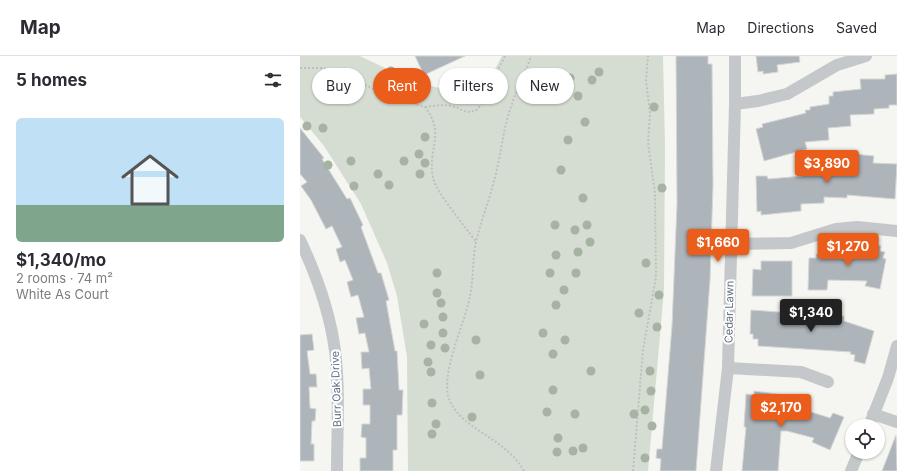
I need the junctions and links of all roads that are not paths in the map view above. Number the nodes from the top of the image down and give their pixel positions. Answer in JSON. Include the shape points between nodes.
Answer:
{"nodes":[{"id":1,"x":735,"y":56,"type":"edge"},
{"id":2,"x":866,"y":56,"type":"edge"},
{"id":3,"x":735,"y":104,"type":"junction"},
{"id":4,"x":897,"y":232,"type":"edge"},
{"id":5,"x":300,"y":240,"type":"edge"},
{"id":6,"x":730,"y":244,"type":"junction"},
{"id":7,"x":897,"y":346,"type":"edge"},
{"id":8,"x":728,"y":368,"type":"junction"},
{"id":9,"x":828,"y":382,"type":"dead end"},
{"id":10,"x":873,"y":414,"type":"junction"},
{"id":11,"x":871,"y":419,"type":"edge"},
{"id":12,"x":897,"y":422,"type":"edge"},
{"id":13,"x":856,"y":459,"type":"edge"},
{"id":14,"x":336,"y":471,"type":"edge"},
{"id":15,"x":716,"y":471,"type":"edge"},
{"id":16,"x":851,"y":471,"type":"edge"}],
"edges":[{"from":1,"to":3,"type":"street","name":"Cedar Lawn"},
{"from":2,"to":3,"type":"street","via":[[837,65],[787,94]]},
{"from":3,"to":6,"type":"street","name":"Cedar Lawn"},
{"from":4,"to":6,"type":"street","via":[[857,227],[836,229],[791,243]]},
{"from":5,"to":14,"type":"street","name":"Burr Oak Drive","via":[[325,301],[335,351],[338,408]]},
{"from":6,"to":8,"type":"street","name":"Cedar Lawn"},
{"from":7,"to":10,"type":"street","via":[[888,378]]},
{"from":8,"to":9,"type":"street","via":[[801,372]]},
{"from":8,"to":15,"type":"street","name":"Cedar Lawn"},
{"from":10,"to":11,"type":"street"},
{"from":10,"to":12,"type":"street"},
{"from":13,"to":16,"type":"street"}]}
